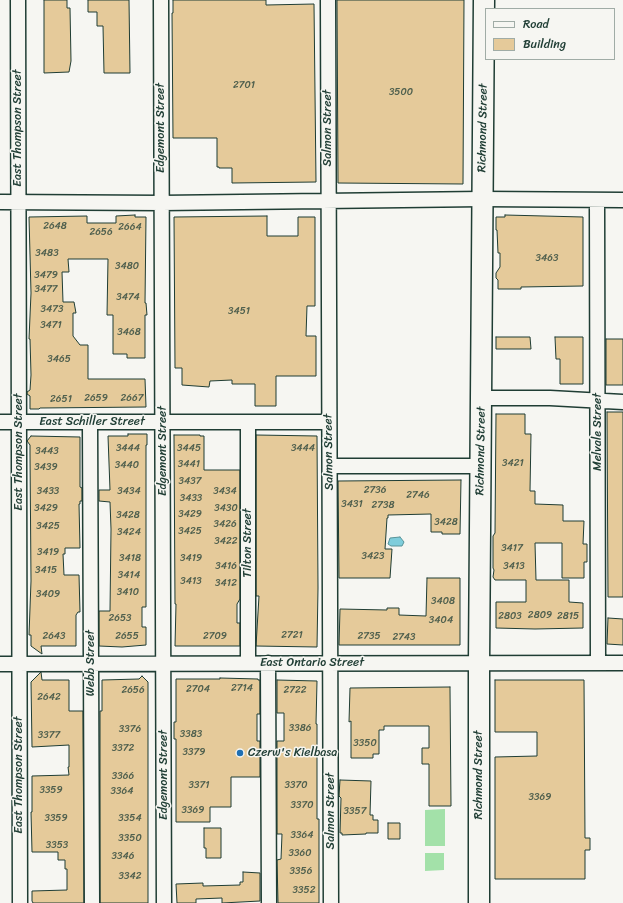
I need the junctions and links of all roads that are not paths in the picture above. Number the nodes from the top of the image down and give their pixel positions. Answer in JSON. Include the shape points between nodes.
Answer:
{"nodes":[{"id":1,"x":18,"y":0,"type":"edge"},
{"id":2,"x":161,"y":0,"type":"edge"},
{"id":3,"x":328,"y":0,"type":"edge"},
{"id":4,"x":484,"y":0,"type":"edge"},
{"id":5,"x":482,"y":200,"type":"junction"},
{"id":6,"x":597,"y":200,"type":"junction"},
{"id":7,"x":623,"y":200,"type":"edge"},
{"id":8,"x":328,"y":201,"type":"junction"},
{"id":9,"x":0,"y":202,"type":"edge"},
{"id":10,"x":19,"y":203,"type":"junction"},
{"id":11,"x":162,"y":203,"type":"junction"},
{"id":12,"x":482,"y":398,"type":"junction"},
{"id":13,"x":598,"y":402,"type":"junction"},
{"id":14,"x":623,"y":402,"type":"edge"},
{"id":15,"x":0,"y":422,"type":"edge"},
{"id":16,"x":19,"y":422,"type":"junction"},
{"id":17,"x":163,"y":422,"type":"junction"},
{"id":18,"x":248,"y":422,"type":"junction"},
{"id":19,"x":329,"y":422,"type":"junction"},
{"id":20,"x":90,"y":423,"type":"junction"},
{"id":21,"x":330,"y":466,"type":"junction"},
{"id":22,"x":480,"y":466,"type":"junction"},
{"id":23,"x":479,"y":662,"type":"junction"},
{"id":24,"x":248,"y":663,"type":"junction"},
{"id":25,"x":268,"y":663,"type":"junction"},
{"id":26,"x":330,"y":663,"type":"junction"},
{"id":27,"x":598,"y":663,"type":"junction"},
{"id":28,"x":623,"y":663,"type":"edge"},
{"id":29,"x":0,"y":664,"type":"edge"},
{"id":30,"x":18,"y":664,"type":"junction"},
{"id":31,"x":91,"y":664,"type":"junction"},
{"id":32,"x":163,"y":664,"type":"junction"},
{"id":33,"x":20,"y":903,"type":"edge"},
{"id":34,"x":92,"y":903,"type":"edge"},
{"id":35,"x":164,"y":903,"type":"edge"},
{"id":36,"x":268,"y":903,"type":"edge"},
{"id":37,"x":331,"y":903,"type":"edge"},
{"id":38,"x":479,"y":903,"type":"edge"}],
"edges":[{"from":1,"to":10,"type":"street","name":"East Thompson Street"},
{"from":2,"to":11,"type":"street","name":"Edgemont Street"},
{"from":3,"to":8,"type":"street","name":"Salmon Street"},
{"from":4,"to":5,"type":"main road","name":"Richmond Street"},
{"from":5,"to":6,"type":"street"},
{"from":5,"to":8,"type":"street"},
{"from":5,"to":12,"type":"main road","name":"Richmond Street"},
{"from":6,"to":7,"type":"street"},
{"from":6,"to":13,"type":"street","name":"Melvale Street"},
{"from":8,"to":11,"type":"street"},
{"from":8,"to":19,"type":"street","name":"Salmon Street"},
{"from":9,"to":10,"type":"street"},
{"from":10,"to":11,"type":"street"},
{"from":10,"to":16,"type":"street","name":"East Thompson Street"},
{"from":11,"to":17,"type":"street","name":"Edgemont Street"},
{"from":12,"to":13,"type":"street","via":[[550,398]]},
{"from":12,"to":22,"type":"main road","name":"Richmond Street"},
{"from":13,"to":14,"type":"street"},
{"from":13,"to":27,"type":"street","name":"Melvale Street"},
{"from":15,"to":16,"type":"street","name":"East Schiller Street"},
{"from":16,"to":20,"type":"street","name":"East Schiller Street"},
{"from":16,"to":30,"type":"street","name":"East Thompson Street"},
{"from":17,"to":18,"type":"street","name":"East Schiller Street"},
{"from":17,"to":20,"type":"street","name":"East Schiller Street"},
{"from":17,"to":32,"type":"street","name":"Edgemont Street"},
{"from":18,"to":19,"type":"street","name":"East Schiller Street"},
{"from":18,"to":24,"type":"street","name":"Tilton Street"},
{"from":19,"to":21,"type":"street","name":"Salmon Street"},
{"from":20,"to":31,"type":"street","name":"Webb Street"},
{"from":21,"to":22,"type":"street"},
{"from":21,"to":26,"type":"street","name":"Salmon Street"},
{"from":22,"to":23,"type":"main road","name":"Richmond Street"},
{"from":23,"to":26,"type":"street","name":"East Ontario Street"},
{"from":23,"to":27,"type":"street","name":"East Ontario Street"},
{"from":23,"to":38,"type":"main road","name":"Richmond Street"},
{"from":24,"to":25,"type":"street","name":"East Ontario Street"},
{"from":24,"to":32,"type":"street","name":"East Ontario Street"},
{"from":25,"to":26,"type":"street","name":"East Ontario Street"},
{"from":25,"to":36,"type":"street"},
{"from":26,"to":37,"type":"street","name":"Salmon Street"},
{"from":27,"to":28,"type":"street","name":"East Ontario Street"},
{"from":29,"to":30,"type":"street","name":"East Ontario Street"},
{"from":30,"to":31,"type":"street","name":"East Ontario Street"},
{"from":30,"to":33,"type":"street","name":"East Thompson Street"},
{"from":31,"to":32,"type":"street","name":"East Ontario Street"},
{"from":31,"to":34,"type":"street","name":"Webb Street"},
{"from":32,"to":35,"type":"street","name":"Edgemont Street"}]}
